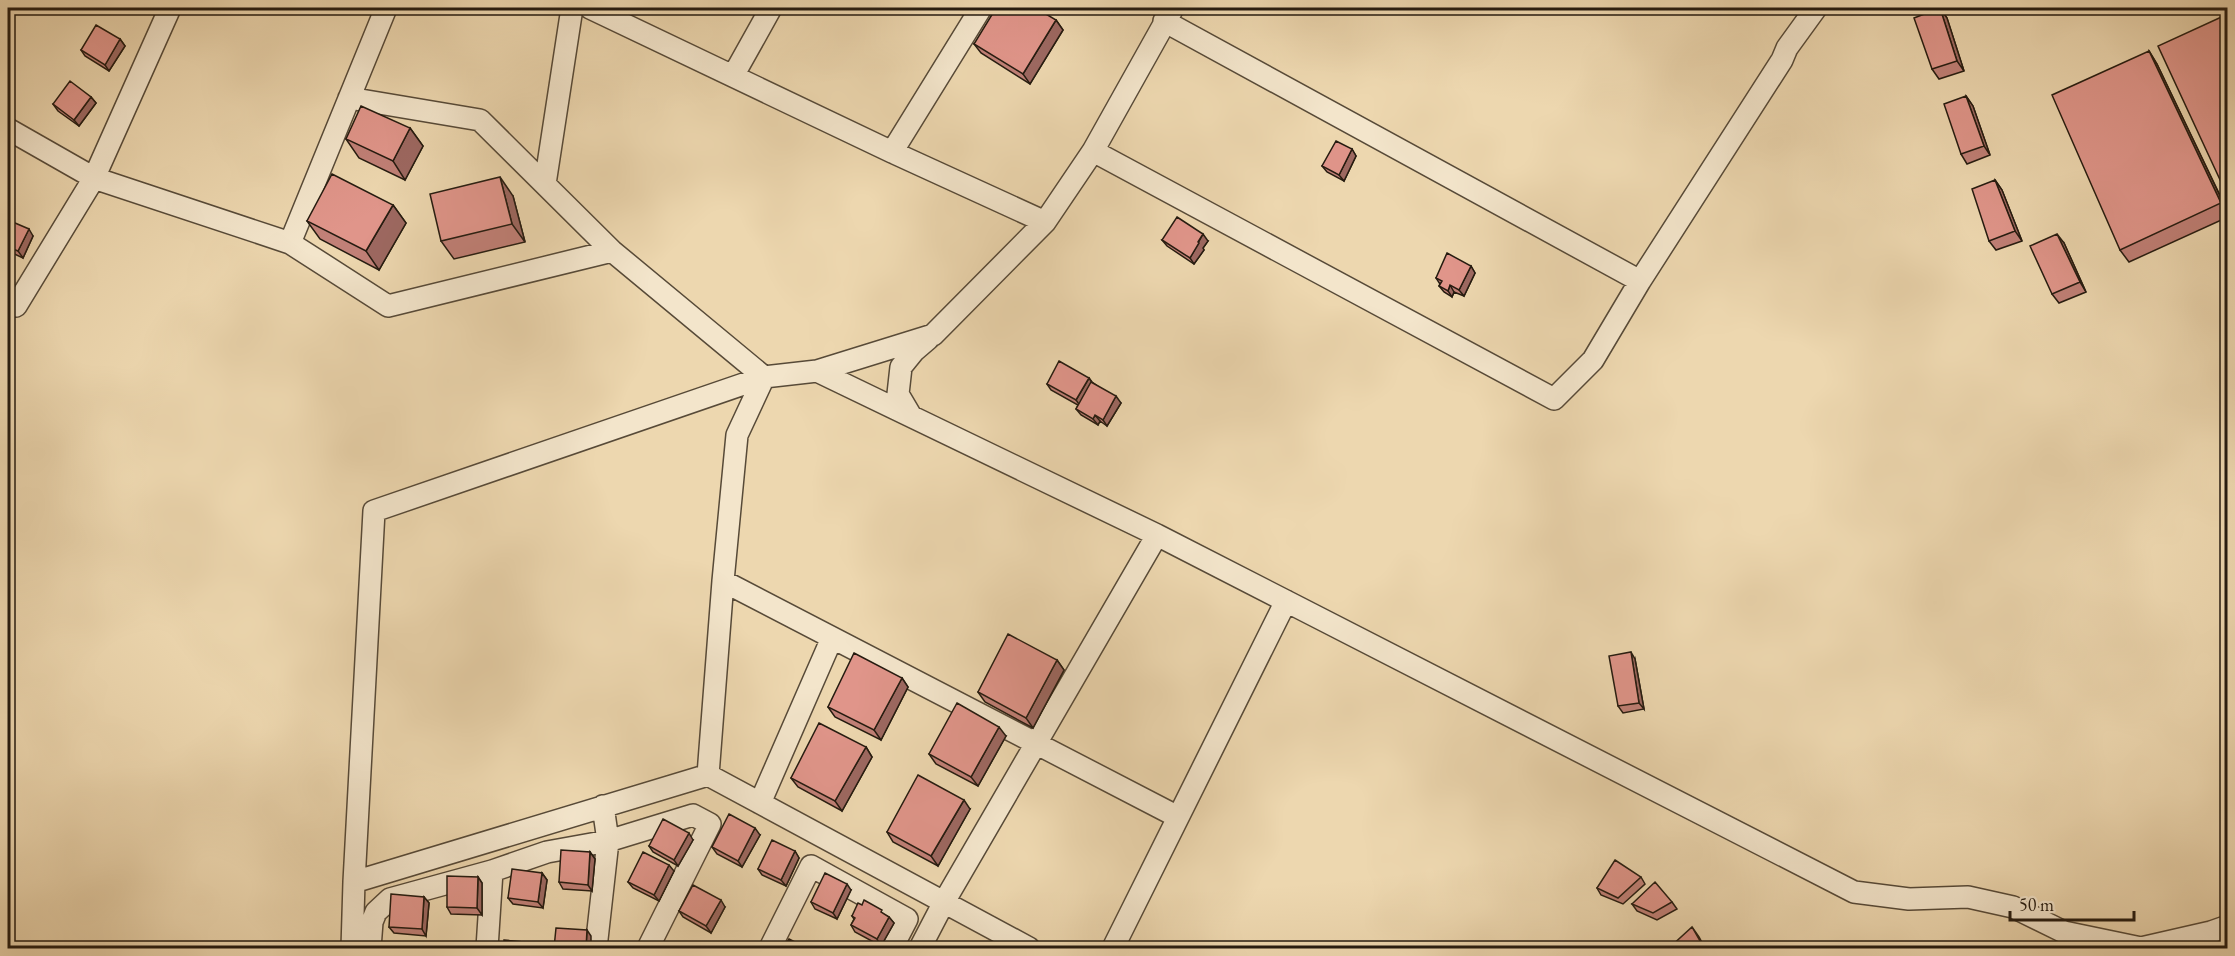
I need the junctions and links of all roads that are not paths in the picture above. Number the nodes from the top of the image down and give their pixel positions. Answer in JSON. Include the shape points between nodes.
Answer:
{"nodes":[{"id":1,"x":170,"y":8,"type":"edge"},
{"id":2,"x":386,"y":8,"type":"edge"},
{"id":3,"x":572,"y":8,"type":"edge"},
{"id":4,"x":590,"y":8,"type":"edge"},
{"id":5,"x":771,"y":8,"type":"edge"},
{"id":6,"x":981,"y":8,"type":"edge"},
{"id":7,"x":1816,"y":8,"type":"edge"},
{"id":8,"x":1168,"y":14,"type":"edge"},
{"id":9,"x":733,"y":76,"type":"junction"},
{"id":10,"x":349,"y":98,"type":"junction"},
{"id":11,"x":8,"y":129,"type":"edge"},
{"id":12,"x":892,"y":152,"type":"junction"},
{"id":13,"x":1093,"y":152,"type":"junction"},
{"id":14,"x":94,"y":178,"type":"junction"},
{"id":15,"x":545,"y":184,"type":"junction"},
{"id":16,"x":1045,"y":222,"type":"junction"},
{"id":17,"x":290,"y":243,"type":"junction"},
{"id":18,"x":612,"y":251,"type":"junction"},
{"id":19,"x":1640,"y":281,"type":"junction"},
{"id":20,"x":8,"y":303,"type":"edge"},
{"id":21,"x":933,"y":335,"type":"junction"},
{"id":22,"x":817,"y":371,"type":"junction"},
{"id":23,"x":764,"y":377,"type":"junction"},
{"id":24,"x":911,"y":416,"type":"junction"},
{"id":25,"x":1157,"y":535,"type":"junction"},
{"id":26,"x":723,"y":581,"type":"junction"},
{"id":27,"x":1286,"y":602,"type":"junction"},
{"id":28,"x":832,"y":638,"type":"junction"},
{"id":29,"x":1036,"y":744,"type":"junction"},
{"id":30,"x":708,"y":774,"type":"junction"},
{"id":31,"x":760,"y":803,"type":"junction"},
{"id":32,"x":603,"y":806,"type":"junction"},
{"id":33,"x":1178,"y":817,"type":"junction"},
{"id":34,"x":608,"y":841,"type":"junction"},
{"id":35,"x":492,"y":872,"type":"junction"},
{"id":36,"x":354,"y":882,"type":"junction"},
{"id":37,"x":944,"y":902,"type":"junction"},
{"id":38,"x":2228,"y":926,"type":"edge"},
{"id":39,"x":2088,"y":943,"type":"edge"},
{"id":40,"x":351,"y":948,"type":"edge"},
{"id":41,"x":370,"y":948,"type":"edge"},
{"id":42,"x":487,"y":948,"type":"edge"},
{"id":43,"x":596,"y":948,"type":"edge"},
{"id":44,"x":648,"y":948,"type":"edge"},
{"id":45,"x":770,"y":948,"type":"edge"},
{"id":46,"x":892,"y":948,"type":"edge"},
{"id":47,"x":920,"y":948,"type":"edge"},
{"id":48,"x":1029,"y":948,"type":"edge"},
{"id":49,"x":1113,"y":948,"type":"edge"}],
"edges":[{"from":1,"to":14,"type":"street"},
{"from":2,"to":10,"type":"street"},
{"from":3,"to":15,"type":"street"},
{"from":4,"to":9,"type":"street"},
{"from":5,"to":9,"type":"street"},
{"from":6,"to":12,"type":"street"},
{"from":7,"to":19,"type":"street"},
{"from":8,"to":13,"type":"street"},
{"from":8,"to":19,"type":"street"},
{"from":9,"to":12,"type":"street"},
{"from":10,"to":15,"type":"street","via":[[480,120]]},
{"from":10,"to":17,"type":"street"},
{"from":11,"to":14,"type":"street"},
{"from":12,"to":16,"type":"street"},
{"from":13,"to":16,"type":"street"},
{"from":13,"to":19,"type":"street","via":[[1554,399],[1593,360]]},
{"from":14,"to":17,"type":"street"},
{"from":14,"to":20,"type":"street","via":[[16,306]]},
{"from":15,"to":18,"type":"street"},
{"from":16,"to":21,"type":"street"},
{"from":17,"to":18,"type":"street","via":[[388,306]]},
{"from":18,"to":23,"type":"street"},
{"from":21,"to":22,"type":"street"},
{"from":21,"to":24,"type":"street","via":[[901,367],[898,394]]},
{"from":22,"to":23,"type":"street"},
{"from":22,"to":24,"type":"street"},
{"from":23,"to":26,"type":"street","via":[[737,435]]},
{"from":23,"to":36,"type":"street","via":[[374,511]]},
{"from":24,"to":25,"type":"street"},
{"from":25,"to":27,"type":"street"},
{"from":25,"to":29,"type":"street"},
{"from":26,"to":28,"type":"street"},
{"from":26,"to":30,"type":"street"},
{"from":27,"to":33,"type":"street"},
{"from":27,"to":39,"type":"street","via":[[1854,892],[1909,898],[1968,897],[2013,907]]},
{"from":28,"to":29,"type":"street"},
{"from":28,"to":31,"type":"street"},
{"from":29,"to":33,"type":"street"},
{"from":29,"to":37,"type":"street"},
{"from":30,"to":31,"type":"street"},
{"from":30,"to":32,"type":"street"},
{"from":31,"to":37,"type":"street"},
{"from":32,"to":34,"type":"street"},
{"from":32,"to":36,"type":"street"},
{"from":33,"to":49,"type":"street"},
{"from":34,"to":35,"type":"street","via":[[547,852]]},
{"from":34,"to":43,"type":"street"},
{"from":34,"to":44,"type":"street","via":[[693,815],[710,824]]},
{"from":35,"to":41,"type":"street","via":[[390,898],[372,922]]},
{"from":35,"to":42,"type":"street"},
{"from":36,"to":40,"type":"street"},
{"from":37,"to":47,"type":"street"},
{"from":37,"to":48,"type":"street"},
{"from":38,"to":39,"type":"street","via":[[2141,948]]},
{"from":45,"to":46,"type":"street","via":[[811,866],[907,919]]}]}
